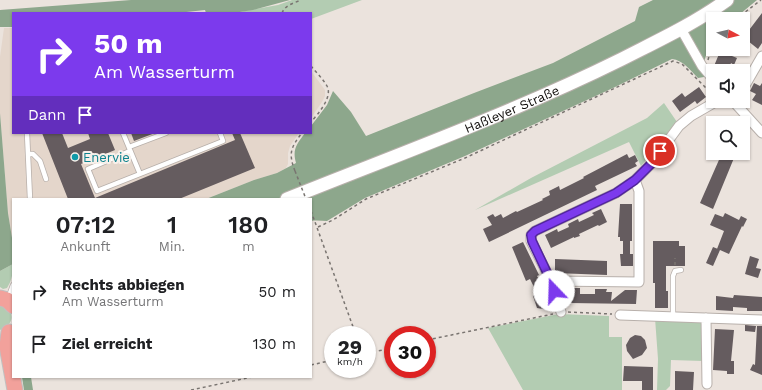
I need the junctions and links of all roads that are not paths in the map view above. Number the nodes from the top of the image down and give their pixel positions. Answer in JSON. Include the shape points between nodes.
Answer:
{"nodes":[{"id":1,"x":727,"y":0,"type":"edge"},
{"id":2,"x":681,"y":29,"type":"junction"},
{"id":3,"x":762,"y":56,"type":"edge"},
{"id":4,"x":706,"y":71,"type":"edge"},
{"id":5,"x":750,"y":77,"type":"edge"},
{"id":6,"x":706,"y":107,"type":"edge"},
{"id":7,"x":739,"y":108,"type":"edge"},
{"id":8,"x":762,"y":133,"type":"edge"},
{"id":9,"x":27,"y":134,"type":"edge"},
{"id":10,"x":123,"y":134,"type":"edge"},
{"id":11,"x":164,"y":134,"type":"edge"},
{"id":12,"x":220,"y":134,"type":"edge"},
{"id":13,"x":130,"y":149,"type":"junction"},
{"id":14,"x":28,"y":154,"type":"junction"},
{"id":15,"x":140,"y":174,"type":"junction"},
{"id":16,"x":46,"y":179,"type":"dead end"},
{"id":17,"x":635,"y":180,"type":"junction"},
{"id":18,"x":30,"y":198,"type":"edge"},
{"id":19,"x":290,"y":198,"type":"edge"},
{"id":20,"x":681,"y":270,"type":"dead end"},
{"id":21,"x":551,"y":281,"type":"junction"},
{"id":22,"x":12,"y":288,"type":"edge"},
{"id":23,"x":7,"y":301,"type":"edge"},
{"id":24,"x":561,"y":312,"type":"road end"},
{"id":25,"x":620,"y":315,"type":"road end"},
{"id":26,"x":673,"y":316,"type":"junction"},
{"id":27,"x":706,"y":318,"type":"junction"},
{"id":28,"x":762,"y":320,"type":"edge"},
{"id":29,"x":7,"y":332,"type":"edge"},
{"id":30,"x":0,"y":351,"type":"edge"},
{"id":31,"x":12,"y":374,"type":"edge"},
{"id":32,"x":13,"y":378,"type":"edge"},
{"id":33,"x":706,"y":384,"type":"dead end"},
{"id":34,"x":9,"y":390,"type":"edge"},
{"id":35,"x":15,"y":390,"type":"edge"}],
"edges":[{"from":1,"to":2,"type":"main road","name":"Haßleyer Straße"},
{"from":2,"to":4,"type":"street"},
{"from":2,"to":19,"type":"main road","name":"Haßleyer Straße","via":[[572,83]]},
{"from":3,"to":5,"type":"street"},
{"from":6,"to":17,"type":"street","via":[[679,126],[651,164]]},
{"from":7,"to":8,"type":"street"},
{"from":9,"to":14,"type":"lane"},
{"from":10,"to":13,"type":"lane"},
{"from":11,"to":13,"type":"lane"},
{"from":12,"to":15,"type":"lane","via":[[223,141]]},
{"from":13,"to":15,"type":"lane"},
{"from":13,"to":15,"type":"lane","via":[[88,169],[97,191]]},
{"from":14,"to":16,"type":"lane","via":[[33,154],[40,161]]},
{"from":14,"to":18,"type":"lane"},
{"from":17,"to":21,"type":"street","via":[[616,193],[531,235]]},
{"from":17,"to":21,"type":"street","via":[[639,191],[639,282]]},
{"from":20,"to":26,"type":"lane","via":[[675,271],[673,276]]},
{"from":21,"to":24,"type":"street"},
{"from":22,"to":23,"type":"lane"},
{"from":25,"to":26,"type":"street"},
{"from":26,"to":27,"type":"street"},
{"from":27,"to":28,"type":"street"},
{"from":27,"to":33,"type":"street"},
{"from":29,"to":31,"type":"main road"},
{"from":30,"to":34,"type":"main road"},
{"from":32,"to":35,"type":"main road"}]}
